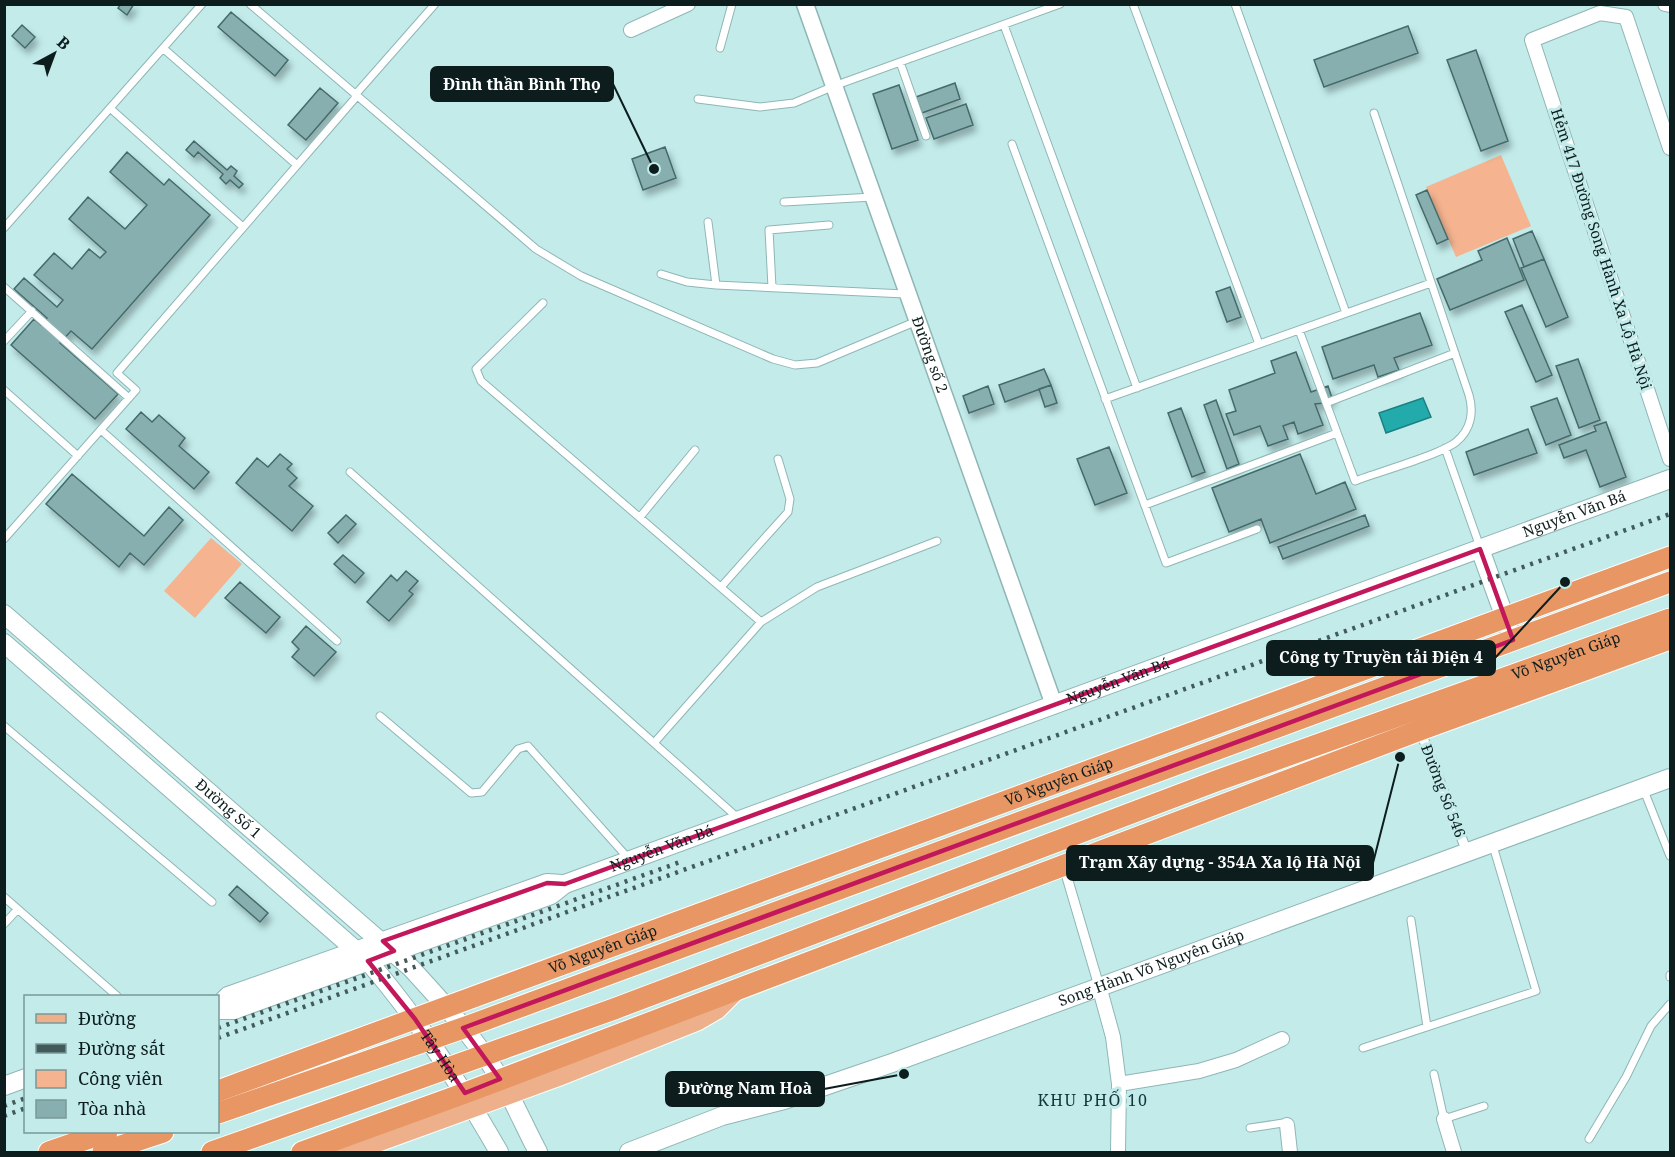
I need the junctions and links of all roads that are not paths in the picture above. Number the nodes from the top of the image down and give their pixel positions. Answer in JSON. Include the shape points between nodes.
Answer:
{"nodes":[{"id":1,"x":202,"y":4,"type":"edge"},
{"id":2,"x":250,"y":4,"type":"edge"},
{"id":3,"x":435,"y":4,"type":"edge"},
{"id":4,"x":688,"y":4,"type":"edge"},
{"id":5,"x":732,"y":4,"type":"edge"},
{"id":6,"x":805,"y":4,"type":"edge"},
{"id":7,"x":1060,"y":4,"type":"edge"},
{"id":8,"x":1133,"y":4,"type":"edge"},
{"id":9,"x":1235,"y":4,"type":"edge"},
{"id":10,"x":1665,"y":4,"type":"edge"},
{"id":11,"x":1671,"y":5,"type":"edge"},
{"id":12,"x":1004,"y":25,"type":"junction"},
{"id":13,"x":631,"y":30,"type":"dead end"},
{"id":14,"x":720,"y":48,"type":"dead end"},
{"id":15,"x":164,"y":49,"type":"junction"},
{"id":16,"x":900,"y":62,"type":"junction"},
{"id":17,"x":834,"y":86,"type":"junction"},
{"id":18,"x":356,"y":95,"type":"junction"},
{"id":19,"x":698,"y":99,"type":"dead end"},
{"id":20,"x":111,"y":109,"type":"junction"},
{"id":21,"x":1374,"y":113,"type":"dead end"},
{"id":22,"x":926,"y":136,"type":"dead end"},
{"id":23,"x":1012,"y":144,"type":"dead end"},
{"id":24,"x":1671,"y":148,"type":"edge"},
{"id":25,"x":297,"y":165,"type":"junction"},
{"id":26,"x":873,"y":197,"type":"junction"},
{"id":27,"x":784,"y":202,"type":"dead end"},
{"id":28,"x":708,"y":222,"type":"dead end"},
{"id":29,"x":829,"y":225,"type":"dead end"},
{"id":30,"x":243,"y":227,"type":"junction"},
{"id":31,"x":4,"y":228,"type":"edge"},
{"id":32,"x":661,"y":274,"type":"dead end"},
{"id":33,"x":1431,"y":283,"type":"junction"},
{"id":34,"x":716,"y":285,"type":"junction"},
{"id":35,"x":4,"y":287,"type":"edge"},
{"id":36,"x":772,"y":287,"type":"junction"},
{"id":37,"x":907,"y":295,"type":"junction"},
{"id":38,"x":543,"y":303,"type":"dead end"},
{"id":39,"x":32,"y":311,"type":"junction"},
{"id":40,"x":1346,"y":313,"type":"junction"},
{"id":41,"x":917,"y":321,"type":"junction"},
{"id":42,"x":1299,"y":330,"type":"junction"},
{"id":43,"x":4,"y":341,"type":"edge"},
{"id":44,"x":1259,"y":344,"type":"junction"},
{"id":45,"x":1455,"y":353,"type":"junction"},
{"id":46,"x":1137,"y":388,"type":"junction"},
{"id":47,"x":4,"y":390,"type":"edge"},
{"id":48,"x":129,"y":398,"type":"junction"},
{"id":49,"x":1106,"y":399,"type":"junction"},
{"id":50,"x":1326,"y":403,"type":"junction"},
{"id":51,"x":101,"y":430,"type":"junction"},
{"id":52,"x":1337,"y":433,"type":"junction"},
{"id":53,"x":1444,"y":448,"type":"junction"},
{"id":54,"x":695,"y":450,"type":"dead end"},
{"id":55,"x":78,"y":456,"type":"junction"},
{"id":56,"x":778,"y":459,"type":"dead end"},
{"id":57,"x":1671,"y":459,"type":"edge"},
{"id":58,"x":350,"y":472,"type":"dead end"},
{"id":59,"x":1671,"y":479,"type":"edge"},
{"id":60,"x":1145,"y":505,"type":"junction"},
{"id":61,"x":640,"y":517,"type":"junction"},
{"id":62,"x":1257,"y":529,"type":"dead end"},
{"id":63,"x":4,"y":539,"type":"edge"},
{"id":64,"x":937,"y":541,"type":"dead end"},
{"id":65,"x":1480,"y":549,"type":"junction"},
{"id":66,"x":1671,"y":557,"type":"edge"},
{"id":67,"x":1671,"y":582,"type":"edge"},
{"id":68,"x":721,"y":587,"type":"junction"},
{"id":69,"x":4,"y":614,"type":"edge"},
{"id":70,"x":1505,"y":618,"type":"junction"},
{"id":71,"x":1671,"y":618,"type":"edge"},
{"id":72,"x":761,"y":622,"type":"junction"},
{"id":73,"x":1671,"y":639,"type":"edge"},
{"id":74,"x":1513,"y":640,"type":"junction"},
{"id":75,"x":337,"y":641,"type":"dead end"},
{"id":76,"x":4,"y":643,"type":"edge"},
{"id":77,"x":1054,"y":705,"type":"junction"},
{"id":78,"x":380,"y":716,"type":"dead end"},
{"id":79,"x":4,"y":726,"type":"edge"},
{"id":80,"x":1420,"y":730,"type":"junction"},
{"id":81,"x":654,"y":744,"type":"junction"},
{"id":82,"x":1671,"y":778,"type":"edge"},
{"id":83,"x":1643,"y":788,"type":"junction"},
{"id":84,"x":740,"y":820,"type":"junction"},
{"id":85,"x":1668,"y":842,"type":"edge"},
{"id":86,"x":1492,"y":843,"type":"junction"},
{"id":87,"x":1467,"y":852,"type":"junction"},
{"id":88,"x":1671,"y":856,"type":"edge"},
{"id":89,"x":630,"y":860,"type":"junction"},
{"id":90,"x":1064,"y":867,"type":"junction"},
{"id":91,"x":4,"y":897,"type":"edge"},
{"id":92,"x":212,"y":902,"type":"dead end"},
{"id":93,"x":18,"y":909,"type":"junction"},
{"id":94,"x":1412,"y":920,"type":"dead end"},
{"id":95,"x":4,"y":924,"type":"edge"},
{"id":96,"x":389,"y":946,"type":"junction"},
{"id":97,"x":362,"y":956,"type":"junction"},
{"id":98,"x":1099,"y":986,"type":"junction"},
{"id":99,"x":734,"y":991,"type":"junction"},
{"id":100,"x":116,"y":995,"type":"edge"},
{"id":101,"x":1671,"y":1004,"type":"edge"},
{"id":102,"x":219,"y":1007,"type":"edge"},
{"id":103,"x":447,"y":1008,"type":"junction"},
{"id":104,"x":415,"y":1019,"type":"junction"},
{"id":105,"x":576,"y":1023,"type":"junction"},
{"id":106,"x":1427,"y":1027,"type":"junction"},
{"id":107,"x":463,"y":1028,"type":"junction"},
{"id":108,"x":629,"y":1030,"type":"junction"},
{"id":109,"x":429,"y":1039,"type":"junction"},
{"id":110,"x":1282,"y":1039,"type":"dead end"},
{"id":111,"x":516,"y":1044,"type":"junction"},
{"id":112,"x":1363,"y":1048,"type":"dead end"},
{"id":113,"x":484,"y":1056,"type":"junction"},
{"id":114,"x":449,"y":1068,"type":"junction"},
{"id":115,"x":1434,"y":1074,"type":"dead end"},
{"id":116,"x":24,"y":1079,"type":"edge"},
{"id":117,"x":1119,"y":1084,"type":"junction"},
{"id":118,"x":4,"y":1086,"type":"edge"},
{"id":119,"x":504,"y":1086,"type":"junction"},
{"id":120,"x":219,"y":1091,"type":"edge"},
{"id":121,"x":469,"y":1100,"type":"junction"},
{"id":122,"x":1484,"y":1106,"type":"dead end"},
{"id":123,"x":219,"y":1113,"type":"edge"},
{"id":124,"x":1444,"y":1119,"type":"junction"},
{"id":125,"x":1287,"y":1125,"type":"joint"},
{"id":126,"x":1250,"y":1128,"type":"dead end"},
{"id":127,"x":101,"y":1133,"type":"edge"},
{"id":128,"x":158,"y":1133,"type":"edge"},
{"id":129,"x":1589,"y":1139,"type":"dead end"},
{"id":130,"x":49,"y":1152,"type":"edge"},
{"id":131,"x":103,"y":1152,"type":"edge"},
{"id":132,"x":212,"y":1152,"type":"edge"},
{"id":133,"x":302,"y":1152,"type":"edge"},
{"id":134,"x":336,"y":1152,"type":"edge"},
{"id":135,"x":499,"y":1152,"type":"edge"},
{"id":136,"x":538,"y":1152,"type":"edge"},
{"id":137,"x":629,"y":1152,"type":"edge"},
{"id":138,"x":1118,"y":1152,"type":"edge"},
{"id":139,"x":1290,"y":1152,"type":"edge"},
{"id":140,"x":1454,"y":1152,"type":"edge"}],
"edges":[{"from":1,"to":15,"type":"lane"},
{"from":2,"to":18,"type":"lane"},
{"from":3,"to":18,"type":"lane"},
{"from":4,"to":13,"type":"street"},
{"from":5,"to":14,"type":"lane"},
{"from":6,"to":17,"type":"street","name":"Đường số 2"},
{"from":7,"to":12,"type":"lane"},
{"from":8,"to":44,"type":"lane"},
{"from":9,"to":40,"type":"lane"},
{"from":10,"to":11,"type":"street"},
{"from":12,"to":16,"type":"lane"},
{"from":12,"to":46,"type":"lane"},
{"from":15,"to":20,"type":"lane"},
{"from":15,"to":25,"type":"lane"},
{"from":16,"to":17,"type":"lane"},
{"from":16,"to":22,"type":"lane"},
{"from":17,"to":19,"type":"lane","via":[[783,105],[760,107]]},
{"from":17,"to":26,"type":"street","name":"Đường số 2"},
{"from":18,"to":25,"type":"lane"},
{"from":18,"to":41,"type":"lane","via":[[562,267],[773,358],[795,365],[817,363]]},
{"from":20,"to":30,"type":"lane"},
{"from":20,"to":31,"type":"lane"},
{"from":21,"to":33,"type":"lane"},
{"from":23,"to":49,"type":"lane"},
{"from":24,"to":57,"type":"street","name":"Hẻm 417 Đường Song Hành Xa Lộ Hà Nội","via":[[1626,16],[1600,13],[1532,39]]},
{"from":25,"to":30,"type":"lane"},
{"from":26,"to":27,"type":"lane"},
{"from":26,"to":37,"type":"street","name":"Đường số 2"},
{"from":28,"to":34,"type":"lane"},
{"from":29,"to":36,"type":"lane","via":[[768,230]]},
{"from":30,"to":48,"type":"lane","via":[[117,373],[136,390]]},
{"from":32,"to":34,"type":"lane"},
{"from":33,"to":40,"type":"lane"},
{"from":33,"to":45,"type":"lane"},
{"from":34,"to":36,"type":"lane"},
{"from":35,"to":39,"type":"lane"},
{"from":36,"to":37,"type":"lane"},
{"from":37,"to":41,"type":"street","name":"Đường số 2"},
{"from":38,"to":61,"type":"lane","via":[[476,369],[481,381]]},
{"from":39,"to":43,"type":"lane"},
{"from":39,"to":48,"type":"lane"},
{"from":40,"to":42,"type":"lane"},
{"from":41,"to":77,"type":"street","name":"Đường số 2"},
{"from":42,"to":44,"type":"lane"},
{"from":42,"to":50,"type":"lane"},
{"from":44,"to":46,"type":"lane"},
{"from":45,"to":50,"type":"lane"},
{"from":45,"to":53,"type":"lane","via":[[1471,402],[1471,417],[1461,437]]},
{"from":46,"to":49,"type":"lane"},
{"from":47,"to":55,"type":"lane"},
{"from":48,"to":51,"type":"lane"},
{"from":49,"to":60,"type":"lane"},
{"from":50,"to":52,"type":"lane"},
{"from":51,"to":55,"type":"lane"},
{"from":51,"to":75,"type":"lane"},
{"from":52,"to":53,"type":"lane","via":[[1355,481]]},
{"from":52,"to":60,"type":"lane"},
{"from":53,"to":65,"type":"lane"},
{"from":54,"to":61,"type":"lane"},
{"from":55,"to":63,"type":"lane"},
{"from":56,"to":68,"type":"lane","via":[[790,499],[788,512]]},
{"from":58,"to":81,"type":"lane"},
{"from":59,"to":65,"type":"main road","name":"Nguyễn Văn Bá"},
{"from":60,"to":62,"type":"lane","via":[[1166,562]]},
{"from":61,"to":68,"type":"lane"},
{"from":64,"to":72,"type":"lane","via":[[817,587]]},
{"from":65,"to":70,"type":"main road"},
{"from":65,"to":77,"type":"main road","name":"Nguyễn Văn Bá"},
{"from":66,"to":70,"type":"highway","name":"Võ Nguyên Giáp"},
{"from":67,"to":74,"type":"highway","name":"Võ Nguyên Giáp"},
{"from":68,"to":72,"type":"lane"},
{"from":69,"to":96,"type":"main road","name":"Đường Số 1"},
{"from":70,"to":74,"type":"main road"},
{"from":70,"to":103,"type":"highway","name":"Võ Nguyên Giáp"},
{"from":71,"to":105,"type":"highway","name":"Võ Nguyên Giáp","via":[[1216,781]]},
{"from":72,"to":81,"type":"lane"},
{"from":73,"to":80,"type":"highway","name":"Võ Nguyên Giáp"},
{"from":74,"to":107,"type":"highway","name":"Võ Nguyên Giáp"},
{"from":76,"to":97,"type":"main road","name":"Đường Số 1"},
{"from":77,"to":84,"type":"main road","name":"Nguyễn Văn Bá"},
{"from":78,"to":89,"type":"lane","via":[[471,793],[482,792],[518,749],[528,746]]},
{"from":79,"to":92,"type":"lane"},
{"from":80,"to":87,"type":"street","name":"Đường Số 546"},
{"from":80,"to":90,"type":"highway","name":"Võ Nguyên Giáp"},
{"from":81,"to":84,"type":"lane"},
{"from":82,"to":83,"type":"main road","name":"Song Hành Võ Nguyên Giáp"},
{"from":83,"to":85,"type":"lane"},
{"from":83,"to":86,"type":"main road","name":"Song Hành Võ Nguyên Giáp"},
{"from":84,"to":89,"type":"main road","name":"Nguyễn Văn Bá"},
{"from":85,"to":88,"type":"lane"},
{"from":86,"to":87,"type":"main road","name":"Song Hành Võ Nguyên Giáp"},
{"from":86,"to":106,"type":"lane","via":[[1536,991]]},
{"from":87,"to":98,"type":"main road","name":"Song Hành Võ Nguyên Giáp"},
{"from":89,"to":96,"type":"main road","name":"Nguyễn Văn Bá","via":[[565,884],[551,895]]},
{"from":90,"to":98,"type":"street"},
{"from":90,"to":99,"type":"highway","name":"Võ Nguyên Giáp"},
{"from":91,"to":93,"type":"lane"},
{"from":93,"to":95,"type":"lane"},
{"from":93,"to":100,"type":"lane"},
{"from":94,"to":106,"type":"lane"},
{"from":96,"to":97,"type":"main road","name":"Nguyễn Văn Bá"},
{"from":96,"to":103,"type":"main road","name":"Đường Số 1"},
{"from":97,"to":102,"type":"main road","name":"Nguyễn Văn Bá","via":[[228,996]]},
{"from":97,"to":104,"type":"main road","name":"Đường Số 1"},
{"from":98,"to":117,"type":"street","via":[[1113,1037]]},
{"from":98,"to":137,"type":"main road","name":"Song Hành Võ Nguyên Giáp"},
{"from":99,"to":108,"type":"highway","name":"Võ Nguyên Giáp"},
{"from":99,"to":119,"type":"main road","name":"Võ Nguyên Giáp","via":[[716,1009],[697,1020]]},
{"from":101,"to":129,"type":"lane","via":[[1651,1026]]},
{"from":103,"to":104,"type":"highway","name":"Võ Nguyên Giáp"},
{"from":103,"to":107,"type":"main road","name":"Đường Số 1"},
{"from":104,"to":109,"type":"main road","name":"Tây Hòa"},
{"from":104,"to":120,"type":"highway"},
{"from":105,"to":108,"type":"highway"},
{"from":105,"to":111,"type":"highway","name":"Võ Nguyên Giáp"},
{"from":106,"to":112,"type":"lane"},
{"from":107,"to":109,"type":"highway","name":"Võ Nguyên Giáp"},
{"from":107,"to":113,"type":"main road","name":"Đường Số 1"},
{"from":108,"to":119,"type":"highway","name":"Võ Nguyên Giáp"},
{"from":109,"to":114,"type":"main road","name":"Tây Hòa"},
{"from":109,"to":123,"type":"highway"},
{"from":110,"to":117,"type":"street","via":[[1236,1060],[1199,1071]]},
{"from":111,"to":113,"type":"highway","name":"Võ Nguyên Giáp"},
{"from":111,"to":119,"type":"highway"},
{"from":113,"to":114,"type":"highway","name":"Võ Nguyên Giáp"},
{"from":113,"to":119,"type":"main road","name":"Đường Số 1"},
{"from":114,"to":121,"type":"main road","name":"Tây Hòa"},
{"from":114,"to":132,"type":"highway"},
{"from":115,"to":124,"type":"lane"},
{"from":116,"to":118,"type":"main road"},
{"from":117,"to":138,"type":"street"},
{"from":119,"to":121,"type":"highway"},
{"from":119,"to":136,"type":"main road"},
{"from":121,"to":133,"type":"highway"},
{"from":121,"to":134,"type":"main road","via":[[373,1143]]},
{"from":121,"to":135,"type":"main road","name":"Tây Hòa"},
{"from":122,"to":124,"type":"lane"},
{"from":124,"to":140,"type":"street"},
{"from":125,"to":126,"type":"lane"},
{"from":125,"to":139,"type":"street"},
{"from":127,"to":130,"type":"highway"},
{"from":128,"to":131,"type":"highway"}]}
